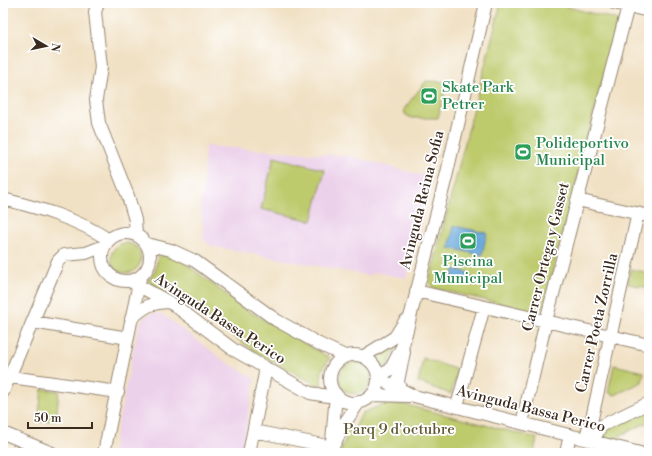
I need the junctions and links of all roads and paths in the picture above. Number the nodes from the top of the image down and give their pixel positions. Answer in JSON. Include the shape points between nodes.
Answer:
{"nodes":[{"id":1,"x":98,"y":3,"type":"edge"},
{"id":2,"x":486,"y":3,"type":"edge"},
{"id":3,"x":614,"y":3,"type":"edge"},
{"id":4,"x":628,"y":6,"type":"junction"},
{"id":5,"x":649,"y":11,"type":"edge"},
{"id":6,"x":3,"y":199,"type":"edge"},
{"id":7,"x":577,"y":200,"type":"junction"},
{"id":8,"x":643,"y":215,"type":"edge"},
{"id":9,"x":136,"y":234,"type":"junction"},
{"id":10,"x":107,"y":243,"type":"junction"},
{"id":11,"x":147,"y":244,"type":"junction"},
{"id":12,"x":136,"y":281,"type":"junction"},
{"id":13,"x":416,"y":291,"type":"junction"},
{"id":14,"x":168,"y":302,"type":"junction"},
{"id":15,"x":484,"y":307,"type":"junction"},
{"id":16,"x":410,"y":312,"type":"junction"},
{"id":17,"x":131,"y":319,"type":"junction"},
{"id":18,"x":546,"y":321,"type":"junction"},
{"id":19,"x":33,"y":322,"type":"junction"},
{"id":20,"x":610,"y":337,"type":"junction"},
{"id":21,"x":128,"y":338,"type":"junction"},
{"id":22,"x":403,"y":345,"type":"junction"},
{"id":23,"x":649,"y":345,"type":"edge"},
{"id":24,"x":345,"y":356,"type":"junction"},
{"id":25,"x":364,"y":356,"type":"junction"},
{"id":26,"x":266,"y":368,"type":"junction"},
{"id":27,"x":6,"y":377,"type":"edge"},
{"id":28,"x":378,"y":377,"type":"junction"},
{"id":29,"x":400,"y":390,"type":"junction"},
{"id":30,"x":3,"y":392,"type":"edge"},
{"id":31,"x":118,"y":392,"type":"junction"},
{"id":32,"x":335,"y":394,"type":"junction"},
{"id":33,"x":314,"y":395,"type":"junction"},
{"id":34,"x":372,"y":395,"type":"junction"},
{"id":35,"x":414,"y":396,"type":"junction"},
{"id":36,"x":359,"y":402,"type":"junction"},
{"id":37,"x":649,"y":403,"type":"edge"},
{"id":38,"x":457,"y":406,"type":"junction"},
{"id":39,"x":596,"y":422,"type":"junction"},
{"id":40,"x":334,"y":423,"type":"junction"},
{"id":41,"x":522,"y":423,"type":"junction"},
{"id":42,"x":254,"y":430,"type":"junction"},
{"id":43,"x":3,"y":433,"type":"edge"},
{"id":44,"x":570,"y":435,"type":"junction"},
{"id":45,"x":589,"y":440,"type":"junction"},
{"id":46,"x":332,"y":450,"type":"edge"},
{"id":47,"x":635,"y":452,"type":"edge"},
{"id":48,"x":52,"y":453,"type":"edge"},
{"id":49,"x":104,"y":453,"type":"edge"},
{"id":50,"x":250,"y":453,"type":"edge"},
{"id":51,"x":566,"y":453,"type":"edge"}],
"edges":[{"from":1,"to":9,"type":"street","via":[[96,12],[101,67],[96,100],[99,123],[128,196]]},
{"from":2,"to":13,"type":"street","name":"Avinguda Reina Sofia","via":[[446,177]]},
{"from":3,"to":4,"type":"street"},
{"from":4,"to":5,"type":"street"},
{"from":4,"to":7,"type":"street","name":"Carrer Ortega y Gasset"},
{"from":6,"to":10,"type":"street","via":[[67,219],[100,234]]},
{"from":7,"to":8,"type":"street"},
{"from":7,"to":18,"type":"street","name":"Carrer Ortega y Gasset"},
{"from":8,"to":20,"type":"street","name":"Carrer Poeta Zorrilla"},
{"from":9,"to":10,"type":"street","via":[[117,234]]},
{"from":9,"to":11,"type":"street"},
{"from":10,"to":12,"type":"street","via":[[102,255],[107,271],[121,281]]},
{"from":10,"to":19,"type":"street","via":[[86,253],[64,255],[58,261]]},
{"from":11,"to":12,"type":"street","via":[[150,262],[146,271]]},
{"from":11,"to":24,"type":"street","name":"Avinguda Bassa Perico","via":[[171,250],[195,261],[276,320]]},
{"from":12,"to":14,"type":"street","name":"Avinguda Bassa Perico"},
{"from":12,"to":17,"type":"street"},
{"from":13,"to":15,"type":"street"},
{"from":13,"to":16,"type":"street","name":"Avinguda Reina Sofia"},
{"from":14,"to":17,"type":"street","via":[[144,306]]},
{"from":14,"to":26,"type":"street","name":"Avinguda Bassa Perico","via":[[234,350]]},
{"from":15,"to":18,"type":"street"},
{"from":15,"to":38,"type":"street"},
{"from":16,"to":22,"type":"street","name":"Avinguda Reina Sofia"},
{"from":16,"to":25,"type":"street","name":"Avinguda Reina Sofia","via":[[395,337]]},
{"from":17,"to":21,"type":"street"},
{"from":18,"to":20,"type":"street"},
{"from":18,"to":41,"type":"street","name":"Carrer Ortega y Gasset"},
{"from":19,"to":21,"type":"street"},
{"from":19,"to":27,"type":"street"},
{"from":20,"to":23,"type":"street"},
{"from":20,"to":39,"type":"street","name":"Carrer Poeta Zorrilla"},
{"from":21,"to":31,"type":"street"},
{"from":22,"to":28,"type":"street","name":"Avinguda Reina Sofia","via":[[390,370]]},
{"from":22,"to":29,"type":"street","name":"Avinguda Reina Sofia","via":[[398,381]]},
{"from":24,"to":25,"type":"street"},
{"from":24,"to":32,"type":"street","via":[[331,372]]},
{"from":25,"to":28,"type":"street","via":[[374,364]]},
{"from":26,"to":33,"type":"street","name":"Avinguda Bassa Perico"},
{"from":26,"to":42,"type":"street"},
{"from":27,"to":30,"type":"street"},
{"from":27,"to":31,"type":"street"},
{"from":28,"to":29,"type":"street","name":"Avinguda Bassa Perico"},
{"from":28,"to":34,"type":"street","via":[[377,387]]},
{"from":29,"to":35,"type":"street","name":"Avinguda Bassa Perico"},
{"from":31,"to":49,"type":"street"},
{"from":32,"to":33,"type":"street"},
{"from":32,"to":36,"type":"street","via":[[348,402]]},
{"from":32,"to":40,"type":"street"},
{"from":33,"to":40,"type":"street","name":"Avinguda Bassa Perico","via":[[328,410]]},
{"from":34,"to":35,"type":"street","name":"Avinguda Bassa Perico"},
{"from":34,"to":36,"type":"street"},
{"from":35,"to":38,"type":"street","name":"Avinguda Bassa Perico"},
{"from":36,"to":46,"type":"street","via":[[344,424]]},
{"from":37,"to":39,"type":"street"},
{"from":38,"to":41,"type":"street","name":"Avinguda Bassa Perico"},
{"from":39,"to":45,"type":"street","name":"Carrer Poeta Zorrilla"},
{"from":40,"to":46,"type":"street"},
{"from":41,"to":44,"type":"street","name":"Avinguda Bassa Perico"},
{"from":42,"to":46,"type":"street"},
{"from":42,"to":50,"type":"street"},
{"from":43,"to":48,"type":"street"},
{"from":44,"to":45,"type":"street","name":"Avinguda Bassa Perico"},
{"from":44,"to":51,"type":"street"},
{"from":45,"to":47,"type":"street","name":"Avinguda Bassa Perico"}]}
